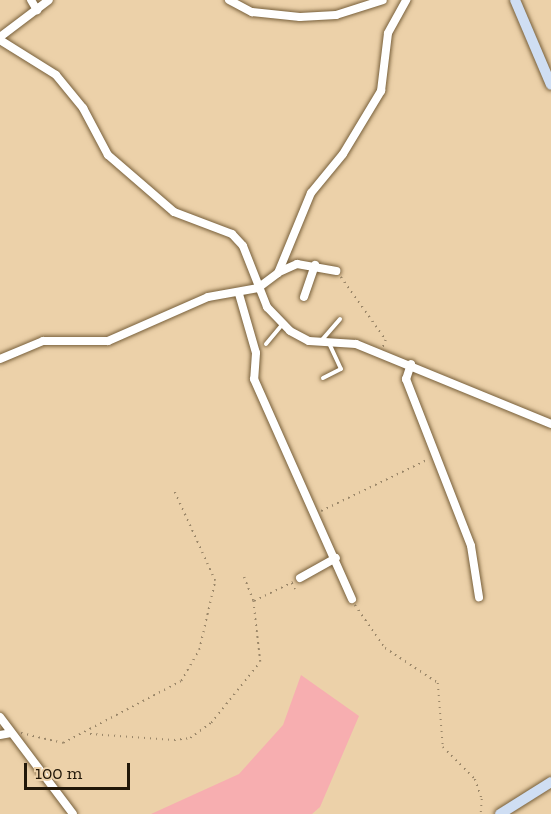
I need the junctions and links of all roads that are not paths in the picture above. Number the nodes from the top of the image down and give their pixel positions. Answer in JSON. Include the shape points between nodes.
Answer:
{"nodes":[{"id":1,"x":31,"y":0,"type":"edge"},
{"id":2,"x":49,"y":0,"type":"edge"},
{"id":3,"x":229,"y":0,"type":"edge"},
{"id":4,"x":383,"y":0,"type":"edge"},
{"id":5,"x":406,"y":0,"type":"edge"},
{"id":6,"x":515,"y":0,"type":"edge"},
{"id":7,"x":37,"y":10,"type":"junction"},
{"id":8,"x":0,"y":38,"type":"edge"},
{"id":9,"x":551,"y":85,"type":"edge"},
{"id":10,"x":315,"y":265,"type":"junction"},
{"id":11,"x":336,"y":271,"type":"road end"},
{"id":12,"x":278,"y":273,"type":"junction"},
{"id":13,"x":258,"y":288,"type":"junction"},
{"id":14,"x":239,"y":294,"type":"junction"},
{"id":15,"x":304,"y":297,"type":"dead end"},
{"id":16,"x":340,"y":319,"type":"dead end"},
{"id":17,"x":283,"y":323,"type":"junction"},
{"id":18,"x":325,"y":343,"type":"junction"},
{"id":19,"x":266,"y":344,"type":"dead end"},
{"id":20,"x":0,"y":359,"type":"edge"},
{"id":21,"x":411,"y":364,"type":"junction"},
{"id":22,"x":322,"y":378,"type":"dead end"},
{"id":23,"x":551,"y":424,"type":"edge"},
{"id":24,"x":336,"y":558,"type":"junction"},
{"id":25,"x":300,"y":578,"type":"road end"},
{"id":26,"x":479,"y":597,"type":"dead end"},
{"id":27,"x":352,"y":599,"type":"road end"},
{"id":28,"x":0,"y":717,"type":"edge"},
{"id":29,"x":11,"y":733,"type":"junction"},
{"id":30,"x":0,"y":735,"type":"edge"},
{"id":31,"x":551,"y":782,"type":"edge"},
{"id":32,"x":73,"y":814,"type":"edge"},
{"id":33,"x":500,"y":814,"type":"edge"}],
"edges":[{"from":1,"to":7,"type":"street"},
{"from":2,"to":7,"type":"street"},
{"from":3,"to":4,"type":"street","via":[[252,12],[300,17],[336,15]]},
{"from":5,"to":12,"type":"street","via":[[388,33],[381,90],[344,154],[311,193]]},
{"from":6,"to":9,"type":"street"},
{"from":7,"to":8,"type":"street"},
{"from":8,"to":13,"type":"street","via":[[56,75],[83,108],[108,155],[174,212],[232,234],[243,246]]},
{"from":10,"to":11,"type":"street"},
{"from":10,"to":12,"type":"street","via":[[297,264]]},
{"from":10,"to":15,"type":"street"},
{"from":12,"to":13,"type":"street"},
{"from":13,"to":14,"type":"street"},
{"from":13,"to":17,"type":"street"},
{"from":14,"to":20,"type":"street","via":[[208,297],[108,340],[43,341]]},
{"from":14,"to":24,"type":"street","via":[[256,353],[254,379]]},
{"from":16,"to":18,"type":"lane"},
{"from":17,"to":18,"type":"street"},
{"from":17,"to":19,"type":"lane"},
{"from":18,"to":21,"type":"street","via":[[381,353]]},
{"from":18,"to":22,"type":"lane","via":[[341,369]]},
{"from":21,"to":23,"type":"street"},
{"from":21,"to":26,"type":"street","via":[[406,380],[433,458],[471,546]]},
{"from":24,"to":25,"type":"street"},
{"from":24,"to":27,"type":"street"},
{"from":28,"to":29,"type":"street"},
{"from":29,"to":30,"type":"street"},
{"from":29,"to":32,"type":"street"},
{"from":31,"to":33,"type":"street"}]}
